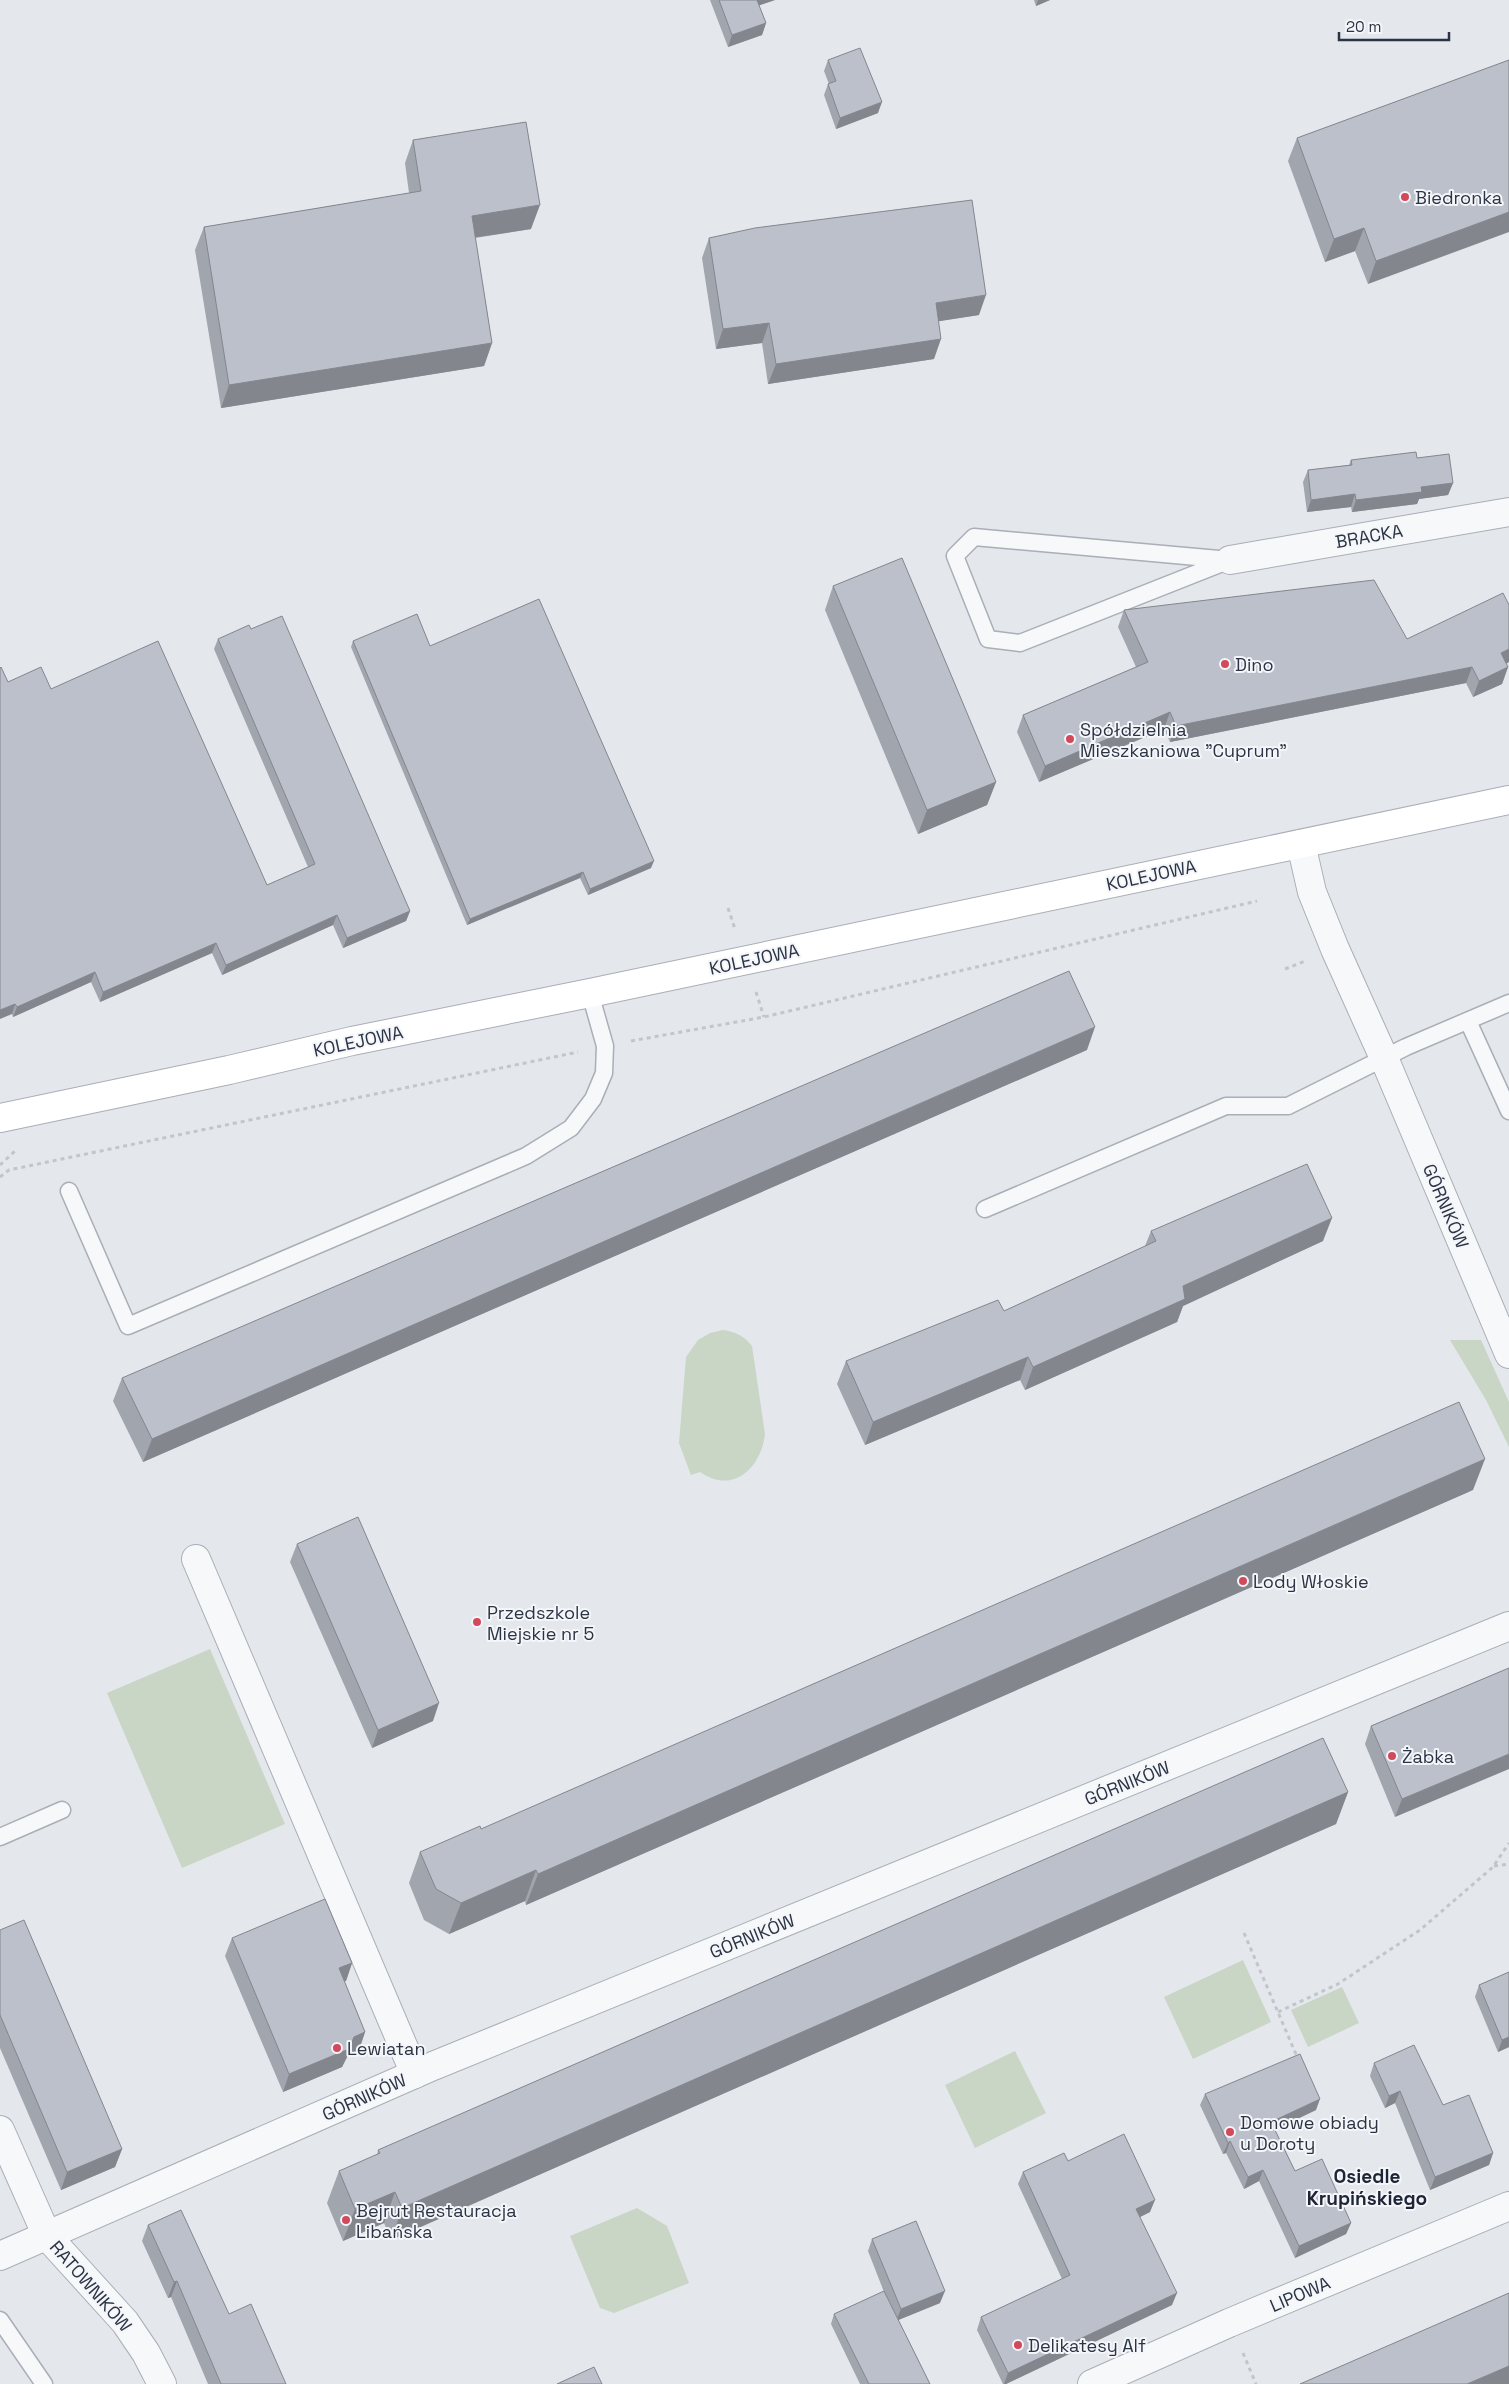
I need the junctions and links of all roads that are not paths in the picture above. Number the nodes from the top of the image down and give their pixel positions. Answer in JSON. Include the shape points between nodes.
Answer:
{"nodes":[{"id":1,"x":1509,"y":512,"type":"edge"},
{"id":2,"x":1230,"y":560,"type":"junction"},
{"id":3,"x":1509,"y":800,"type":"edge"},
{"id":4,"x":1301,"y":844,"type":"junction"},
{"id":5,"x":590,"y":994,"type":"junction"},
{"id":6,"x":1509,"y":1004,"type":"edge"},
{"id":7,"x":1468,"y":1021,"type":"junction"},
{"id":8,"x":1384,"y":1058,"type":"junction"},
{"id":9,"x":1509,"y":1111,"type":"edge"},
{"id":10,"x":0,"y":1118,"type":"edge"},
{"id":11,"x":69,"y":1191,"type":"dead end"},
{"id":12,"x":985,"y":1209,"type":"dead end"},
{"id":13,"x":1509,"y":1354,"type":"edge"},
{"id":14,"x":196,"y":1559,"type":"dead end"},
{"id":15,"x":1509,"y":1626,"type":"edge"},
{"id":16,"x":62,"y":1810,"type":"dead end"},
{"id":17,"x":0,"y":1837,"type":"edge"},
{"id":18,"x":415,"y":2074,"type":"junction"},
{"id":19,"x":0,"y":2130,"type":"edge"},
{"id":20,"x":1509,"y":2206,"type":"edge"},
{"id":21,"x":47,"y":2236,"type":"junction"},
{"id":22,"x":0,"y":2256,"type":"edge"},
{"id":23,"x":0,"y":2320,"type":"edge"},
{"id":24,"x":44,"y":2384,"type":"edge"},
{"id":25,"x":162,"y":2384,"type":"edge"},
{"id":26,"x":1092,"y":2384,"type":"edge"}],
"edges":[{"from":1,"to":2,"type":"street","name":"BRACKA"},
{"from":2,"to":2,"type":"lane","via":[[974,537],[955,556],[988,639],[1020,644]]},
{"from":3,"to":4,"type":"street","name":"KOLEJOWA"},
{"from":4,"to":5,"type":"street","name":"KOLEJOWA"},
{"from":4,"to":8,"type":"street","name":"GÓRNIKÓW","via":[[1312,892]]},
{"from":5,"to":10,"type":"street","name":"KOLEJOWA","via":[[352,1041]]},
{"from":5,"to":11,"type":"lane","via":[[605,1046],[604,1074],[594,1099],[571,1128],[526,1156],[128,1326]]},
{"from":6,"to":7,"type":"lane"},
{"from":7,"to":8,"type":"lane"},
{"from":7,"to":9,"type":"lane"},
{"from":8,"to":12,"type":"lane","via":[[1288,1106],[1226,1106]]},
{"from":8,"to":13,"type":"street","name":"GÓRNIKÓW"},
{"from":14,"to":18,"type":"street"},
{"from":15,"to":18,"type":"street","name":"GÓRNIKÓW"},
{"from":16,"to":17,"type":"lane"},
{"from":18,"to":21,"type":"street","name":"GÓRNIKÓW"},
{"from":19,"to":21,"type":"street","name":"RATOWNIKÓW"},
{"from":20,"to":26,"type":"street","name":"LIPOWA"},
{"from":21,"to":22,"type":"street","name":"GÓRNIKÓW"},
{"from":21,"to":25,"type":"street","name":"RATOWNIKÓW","via":[[125,2322]]},
{"from":23,"to":24,"type":"lane"}]}
